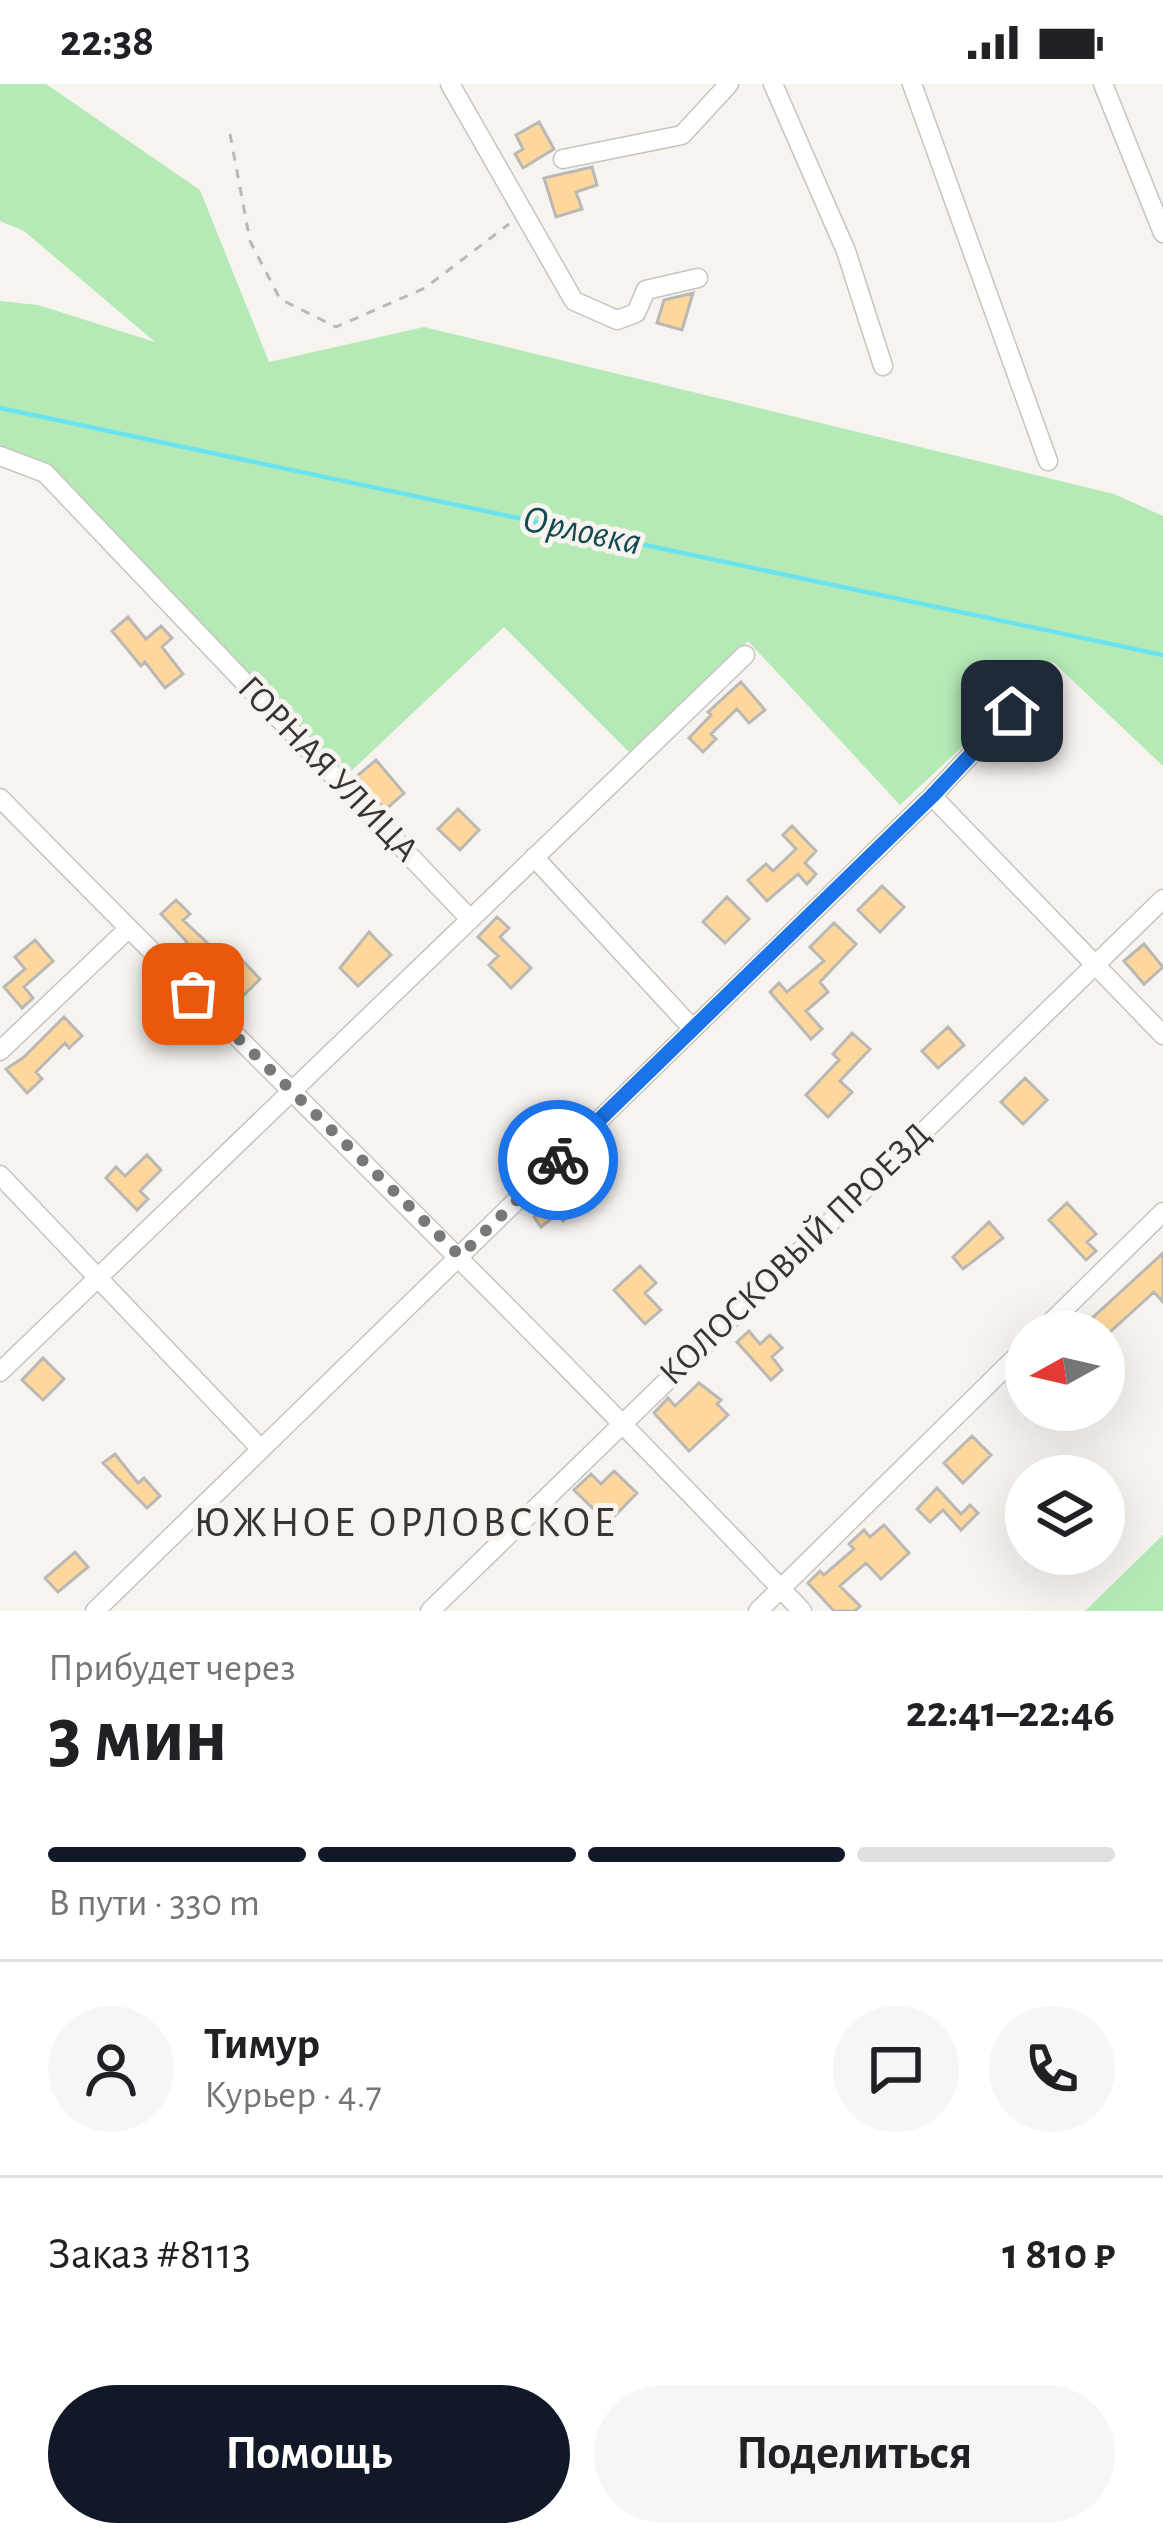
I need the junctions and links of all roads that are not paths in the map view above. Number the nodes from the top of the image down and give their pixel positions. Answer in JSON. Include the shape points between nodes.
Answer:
{"nodes":[{"id":1,"x":450,"y":84,"type":"edge"},
{"id":2,"x":729,"y":84,"type":"edge"},
{"id":3,"x":773,"y":84,"type":"edge"},
{"id":4,"x":912,"y":84,"type":"edge"},
{"id":5,"x":1103,"y":84,"type":"edge"},
{"id":6,"x":563,"y":159,"type":"dead end"},
{"id":7,"x":1163,"y":233,"type":"edge"},
{"id":8,"x":698,"y":278,"type":"dead end"},
{"id":9,"x":883,"y":366,"type":"dead end"},
{"id":10,"x":0,"y":456,"type":"edge"},
{"id":11,"x":1048,"y":460,"type":"dead end"},
{"id":12,"x":745,"y":655,"type":"dead end"},
{"id":13,"x":1012,"y":711,"type":"dead end"},
{"id":14,"x":932,"y":796,"type":"junction"},
{"id":15,"x":0,"y":798,"type":"edge"},
{"id":16,"x":534,"y":857,"type":"junction"},
{"id":17,"x":1163,"y":899,"type":"edge"},
{"id":18,"x":470,"y":919,"type":"junction"},
{"id":19,"x":128,"y":929,"type":"junction"},
{"id":20,"x":1095,"y":965,"type":"junction"},
{"id":21,"x":692,"y":1028,"type":"junction"},
{"id":22,"x":1163,"y":1035,"type":"edge"},
{"id":23,"x":0,"y":1052,"type":"edge"},
{"id":24,"x":289,"y":1093,"type":"junction"},
{"id":25,"x":0,"y":1175,"type":"edge"},
{"id":26,"x":1163,"y":1212,"type":"edge"},
{"id":27,"x":460,"y":1256,"type":"junction"},
{"id":28,"x":97,"y":1277,"type":"junction"},
{"id":29,"x":1062,"y":1311,"type":"edge"},
{"id":30,"x":1005,"y":1368,"type":"edge"},
{"id":31,"x":0,"y":1372,"type":"edge"},
{"id":32,"x":620,"y":1423,"type":"junction"},
{"id":33,"x":260,"y":1448,"type":"junction"},
{"id":34,"x":781,"y":1588,"type":"junction"},
{"id":35,"x":95,"y":1611,"type":"edge"},
{"id":36,"x":430,"y":1611,"type":"edge"},
{"id":37,"x":758,"y":1611,"type":"edge"},
{"id":38,"x":802,"y":1611,"type":"edge"}],
"edges":[{"from":1,"to":8,"type":"street","via":[[574,301],[617,320],[636,313],[646,290]]},
{"from":2,"to":6,"type":"street","via":[[682,134]]},
{"from":3,"to":9,"type":"street","via":[[846,250]]},
{"from":4,"to":11,"type":"street"},
{"from":5,"to":7,"type":"street"},
{"from":10,"to":18,"type":"street","name":"ГОРНАЯ УЛИЦА","via":[[45,473]]},
{"from":12,"to":16,"type":"street"},
{"from":13,"to":14,"type":"street"},
{"from":14,"to":20,"type":"street"},
{"from":14,"to":21,"type":"street"},
{"from":15,"to":19,"type":"street"},
{"from":16,"to":18,"type":"street"},
{"from":16,"to":21,"type":"street"},
{"from":17,"to":20,"type":"street","name":"КОЛОСКОВЫЙ ПРОЕЗД"},
{"from":18,"to":24,"type":"street"},
{"from":19,"to":23,"type":"street"},
{"from":19,"to":24,"type":"street"},
{"from":20,"to":22,"type":"street"},
{"from":20,"to":32,"type":"street","name":"КОЛОСКОВЫЙ ПРОЕЗД"},
{"from":21,"to":27,"type":"street"},
{"from":24,"to":27,"type":"street"},
{"from":24,"to":28,"type":"street"},
{"from":25,"to":28,"type":"street"},
{"from":26,"to":29,"type":"street"},
{"from":27,"to":32,"type":"street"},
{"from":27,"to":33,"type":"street"},
{"from":28,"to":31,"type":"street"},
{"from":28,"to":33,"type":"street"},
{"from":30,"to":34,"type":"street"},
{"from":32,"to":34,"type":"street"},
{"from":32,"to":36,"type":"street","name":"КОЛОСКОВЫЙ ПРОЕЗД"},
{"from":33,"to":35,"type":"street"},
{"from":34,"to":37,"type":"street"},
{"from":34,"to":38,"type":"street"}]}
